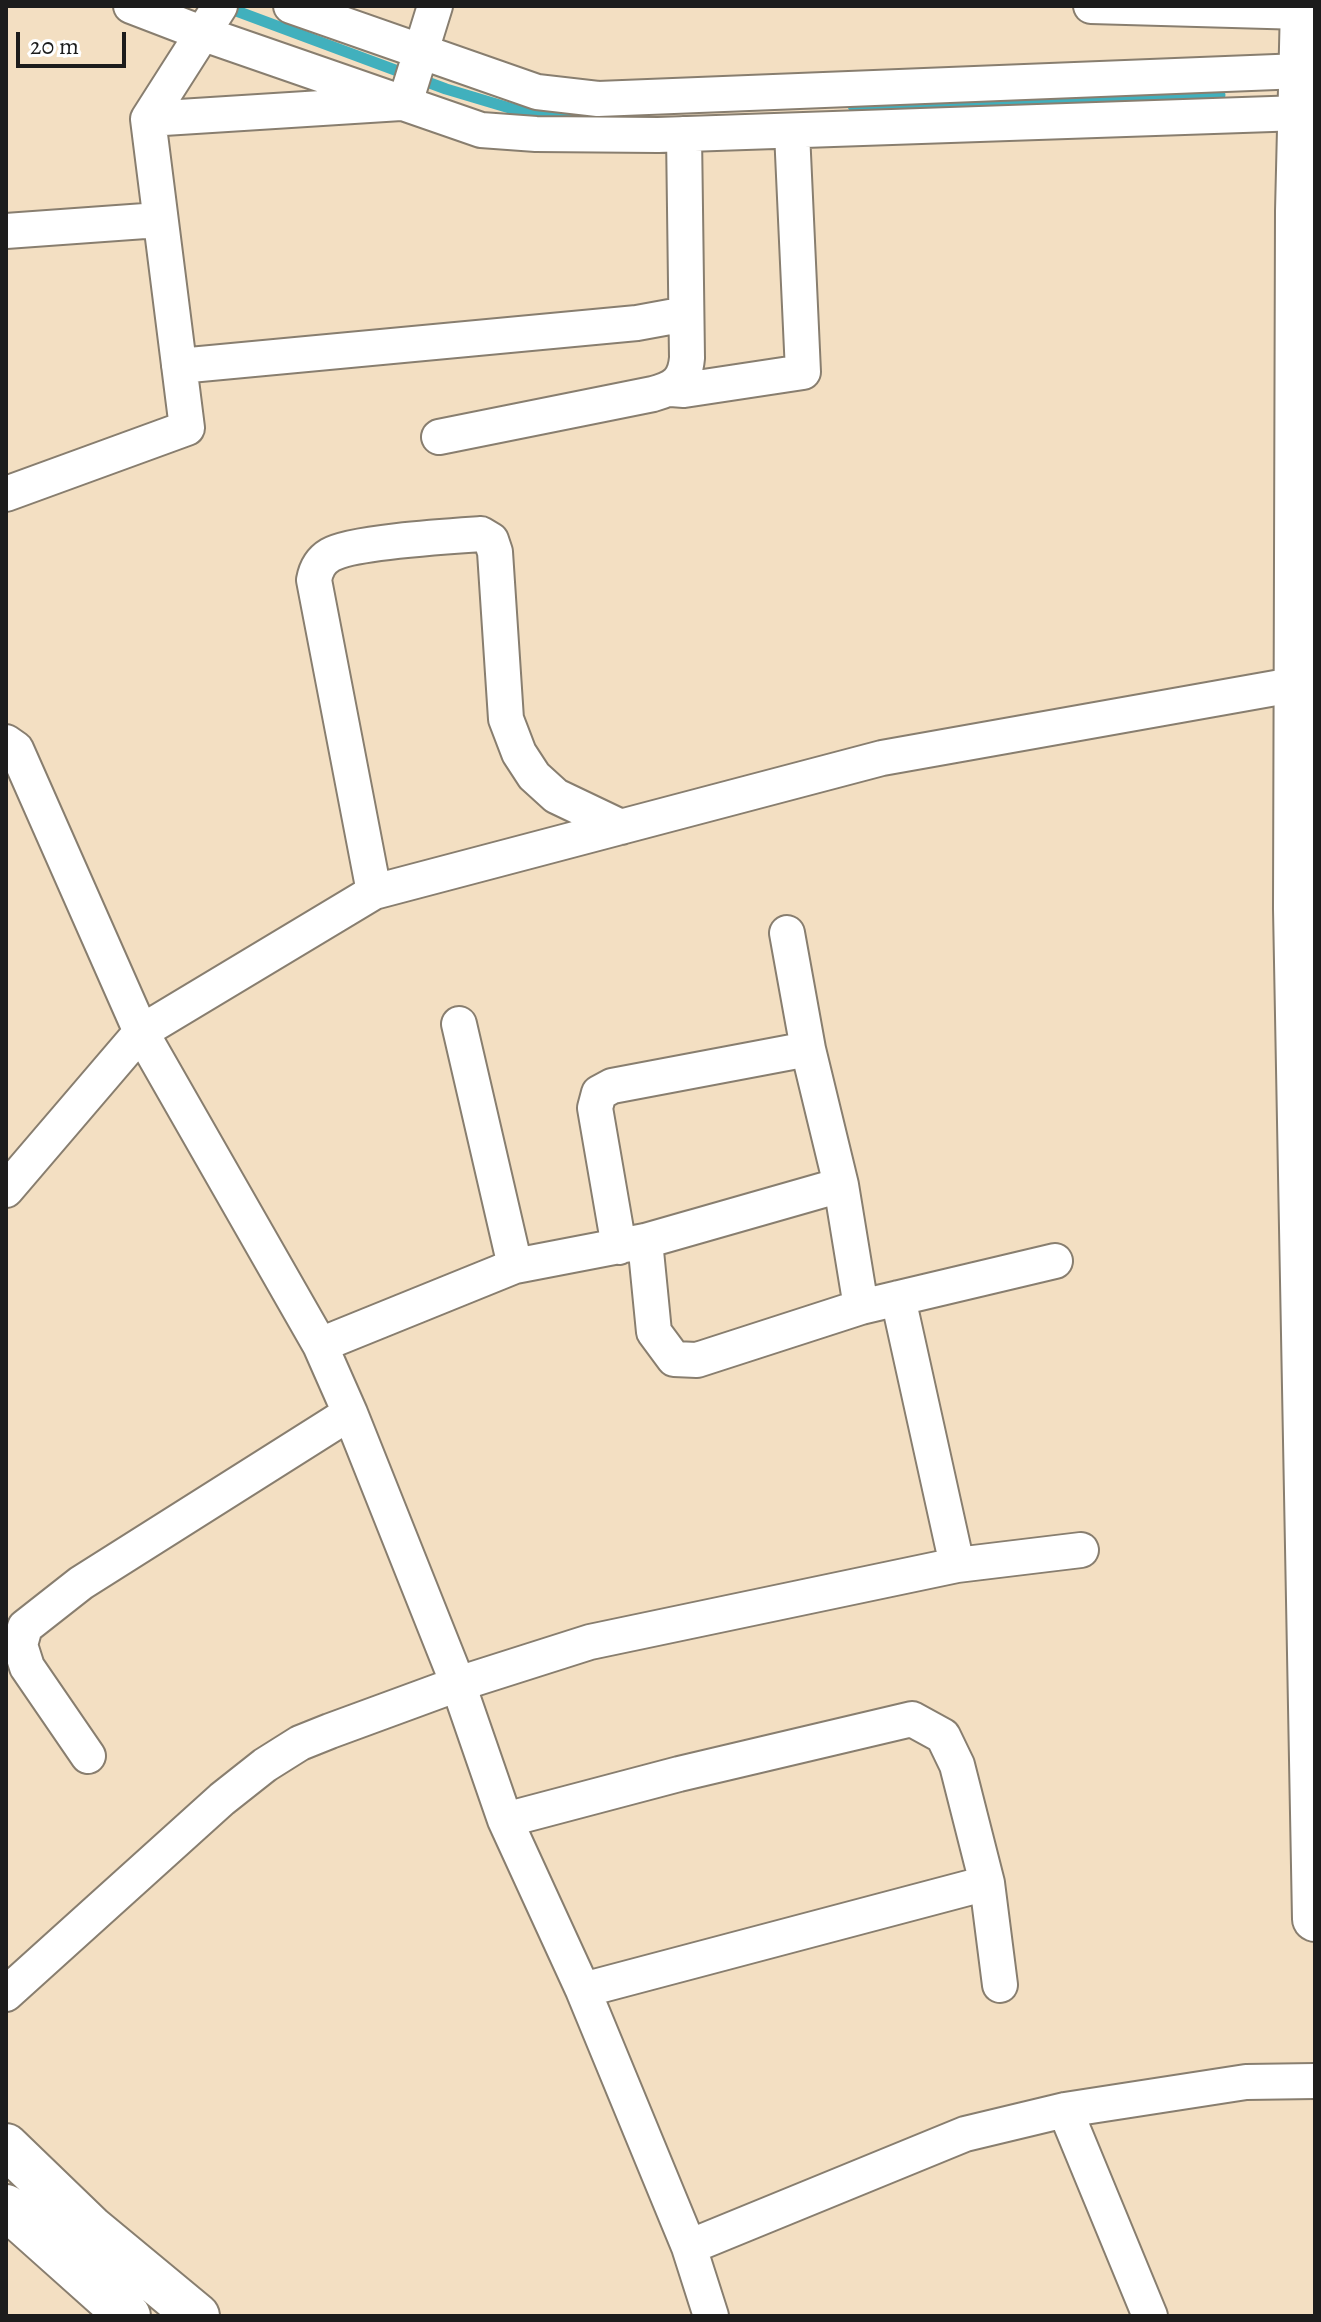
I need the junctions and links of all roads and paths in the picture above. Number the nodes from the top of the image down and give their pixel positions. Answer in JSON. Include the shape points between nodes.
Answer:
{"nodes":[{"id":1,"x":131,"y":6,"type":"edge"},
{"id":2,"x":291,"y":6,"type":"edge"},
{"id":3,"x":435,"y":6,"type":"edge"},
{"id":4,"x":1091,"y":6,"type":"edge"},
{"id":5,"x":1303,"y":9,"type":"edge"},
{"id":6,"x":212,"y":21,"type":"edge"},
{"id":7,"x":412,"y":76,"type":"junction"},
{"id":8,"x":1301,"y":92,"type":"junction"},
{"id":9,"x":148,"y":119,"type":"junction"},
{"id":10,"x":792,"y":132,"type":"junction"},
{"id":11,"x":684,"y":134,"type":"junction"},
{"id":12,"x":159,"y":220,"type":"junction"},
{"id":13,"x":6,"y":231,"type":"edge"},
{"id":14,"x":686,"y":314,"type":"junction"},
{"id":15,"x":179,"y":366,"type":"junction"},
{"id":16,"x":671,"y":389,"type":"junction"},
{"id":17,"x":439,"y":437,"type":"dead end"},
{"id":18,"x":6,"y":494,"type":"edge"},
{"id":19,"x":1298,"y":684,"type":"junction"},
{"id":20,"x":6,"y":742,"type":"edge"},
{"id":21,"x":621,"y":827,"type":"junction"},
{"id":22,"x":374,"y":892,"type":"junction"},
{"id":23,"x":787,"y":933,"type":"dead end"},
{"id":24,"x":459,"y":1024,"type":"dead end"},
{"id":25,"x":141,"y":1032,"type":"junction"},
{"id":26,"x":808,"y":1049,"type":"junction"},
{"id":27,"x":841,"y":1185,"type":"junction"},
{"id":28,"x":6,"y":1190,"type":"edge"},
{"id":29,"x":632,"y":1244,"type":"junction"},
{"id":30,"x":1055,"y":1261,"type":"dead end"},
{"id":31,"x":515,"y":1266,"type":"junction"},
{"id":32,"x":898,"y":1298,"type":"junction"},
{"id":33,"x":861,"y":1307,"type":"junction"},
{"id":34,"x":320,"y":1345,"type":"junction"},
{"id":35,"x":350,"y":1413,"type":"junction"},
{"id":36,"x":1081,"y":1550,"type":"dead end"},
{"id":37,"x":957,"y":1565,"type":"junction"},
{"id":38,"x":458,"y":1684,"type":"junction"},
{"id":39,"x":88,"y":1756,"type":"dead end"},
{"id":40,"x":505,"y":1820,"type":"junction"},
{"id":41,"x":987,"y":1883,"type":"junction"},
{"id":42,"x":1315,"y":1919,"type":"edge"},
{"id":43,"x":1000,"y":1985,"type":"dead end"},
{"id":44,"x":583,"y":1990,"type":"junction"},
{"id":45,"x":6,"y":1994,"type":"edge"},
{"id":46,"x":1315,"y":2081,"type":"edge"},
{"id":47,"x":1065,"y":2110,"type":"junction"},
{"id":48,"x":6,"y":2146,"type":"edge"},
{"id":49,"x":6,"y":2173,"type":"edge"},
{"id":50,"x":6,"y":2207,"type":"edge"},
{"id":51,"x":6,"y":2228,"type":"edge"},
{"id":52,"x":689,"y":2247,"type":"junction"},
{"id":53,"x":106,"y":2316,"type":"edge"},
{"id":54,"x":128,"y":2316,"type":"edge"},
{"id":55,"x":165,"y":2316,"type":"edge"},
{"id":56,"x":197,"y":2316,"type":"edge"},
{"id":57,"x":711,"y":2316,"type":"edge"},
{"id":58,"x":1150,"y":2316,"type":"edge"}],
"edges":[{"from":1,"to":6,"type":"street"},
{"from":2,"to":7,"type":"street"},
{"from":3,"to":7,"type":"street"},
{"from":4,"to":5,"type":"street"},
{"from":5,"to":8,"type":"highway"},
{"from":6,"to":7,"type":"street"},
{"from":6,"to":9,"type":"street"},
{"from":7,"to":8,"type":"street","via":[[598,99]]},
{"from":7,"to":9,"type":"street"},
{"from":7,"to":11,"type":"street","via":[[481,130]]},
{"from":8,"to":10,"type":"street"},
{"from":8,"to":19,"type":"highway"},
{"from":9,"to":12,"type":"street"},
{"from":10,"to":11,"type":"street"},
{"from":10,"to":16,"type":"street","via":[[803,372]]},
{"from":11,"to":14,"type":"street"},
{"from":12,"to":13,"type":"street"},
{"from":12,"to":15,"type":"street"},
{"from":14,"to":15,"type":"street"},
{"from":14,"to":16,"type":"street","via":[[686,371]]},
{"from":15,"to":18,"type":"street","via":[[187,428]]},
{"from":16,"to":17,"type":"street"},
{"from":19,"to":21,"type":"street","via":[[882,758]]},
{"from":19,"to":42,"type":"highway","via":[[1296,925]]},
{"from":20,"to":25,"type":"street","via":[[16,749]]},
{"from":21,"to":22,"type":"street"},
{"from":21,"to":22,"type":"street","via":[[556,796],[519,753],[506,719],[491,540],[481,534],[346,548],[322,561],[314,580]]},
{"from":22,"to":25,"type":"street"},
{"from":23,"to":26,"type":"street"},
{"from":24,"to":31,"type":"street"},
{"from":25,"to":28,"type":"street"},
{"from":25,"to":34,"type":"street"},
{"from":26,"to":27,"type":"street"},
{"from":26,"to":29,"type":"street","via":[[612,1086],[599,1093],[595,1108]]},
{"from":27,"to":29,"type":"street"},
{"from":27,"to":33,"type":"street"},
{"from":29,"to":31,"type":"street"},
{"from":29,"to":33,"type":"street","via":[[654,1332],[674,1359],[697,1360]]},
{"from":30,"to":32,"type":"street"},
{"from":31,"to":34,"type":"street"},
{"from":32,"to":33,"type":"street"},
{"from":32,"to":37,"type":"street"},
{"from":34,"to":35,"type":"street"},
{"from":35,"to":38,"type":"street"},
{"from":35,"to":39,"type":"street","via":[[94,1575],[25,1627],[20,1645],[27,1667]]},
{"from":36,"to":37,"type":"street"},
{"from":37,"to":38,"type":"street","via":[[590,1642]]},
{"from":38,"to":40,"type":"street"},
{"from":38,"to":45,"type":"street","via":[[300,1743],[265,1765]]},
{"from":40,"to":41,"type":"street","via":[[912,1719],[943,1736],[957,1765]]},
{"from":40,"to":44,"type":"street"},
{"from":41,"to":43,"type":"street"},
{"from":41,"to":44,"type":"street"},
{"from":44,"to":52,"type":"street"},
{"from":46,"to":47,"type":"street","via":[[1246,2082]]},
{"from":47,"to":52,"type":"street","via":[[965,2134]]},
{"from":47,"to":58,"type":"street"},
{"from":48,"to":56,"type":"highway","via":[[92,2229]]},
{"from":49,"to":55,"type":"highway"},
{"from":50,"to":54,"type":"highway"},
{"from":51,"to":53,"type":"highway"},
{"from":52,"to":57,"type":"street"}]}
